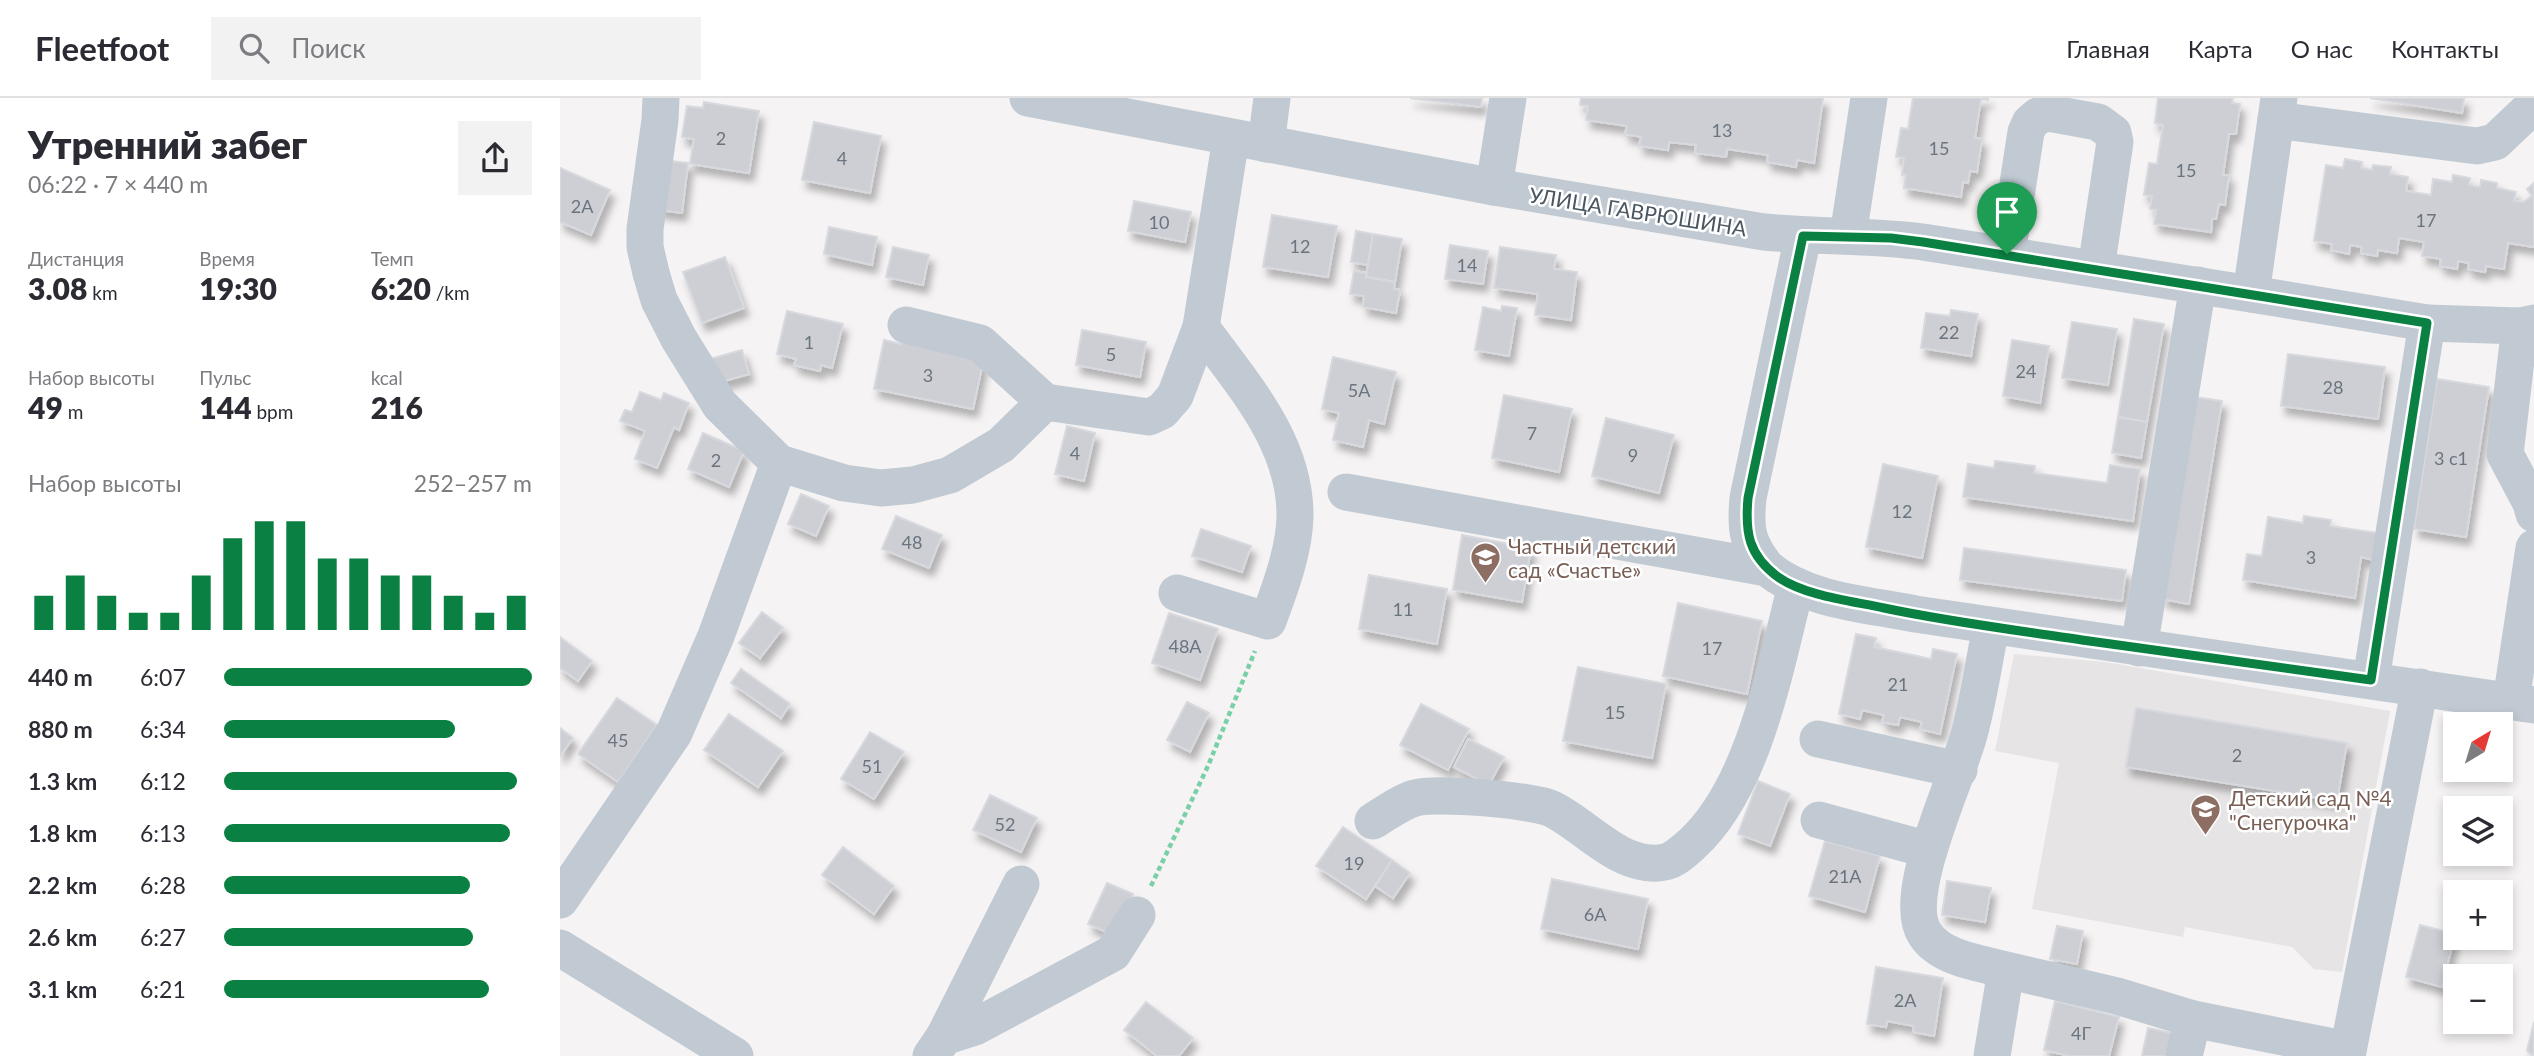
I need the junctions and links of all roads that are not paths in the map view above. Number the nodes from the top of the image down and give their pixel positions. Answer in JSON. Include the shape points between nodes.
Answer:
{"nodes":[{"id":1,"x":661,"y":98,"type":"edge"},
{"id":2,"x":1028,"y":98,"type":"edge"},
{"id":3,"x":1272,"y":98,"type":"edge"},
{"id":4,"x":1508,"y":98,"type":"edge"},
{"id":5,"x":1869,"y":98,"type":"edge"},
{"id":6,"x":2534,"y":105,"type":"edge"},
{"id":7,"x":2277,"y":109,"type":"edge"},
{"id":8,"x":1231,"y":138,"type":"junction"},
{"id":9,"x":1266,"y":144,"type":"junction"},
{"id":10,"x":1494,"y":187,"type":"junction"},
{"id":11,"x":1803,"y":236,"type":"junction"},
{"id":12,"x":1848,"y":236,"type":"junction"},
{"id":13,"x":2007,"y":254,"type":"junction"},
{"id":14,"x":2096,"y":269,"type":"junction"},
{"id":15,"x":2197,"y":285,"type":"junction"},
{"id":16,"x":2251,"y":294,"type":"junction"},
{"id":17,"x":2427,"y":323,"type":"junction"},
{"id":18,"x":2527,"y":325,"type":"edge"},
{"id":19,"x":906,"y":326,"type":"dead end"},
{"id":20,"x":1201,"y":327,"type":"junction"},
{"id":21,"x":1045,"y":402,"type":"junction"},
{"id":22,"x":779,"y":463,"type":"junction"},
{"id":23,"x":1346,"y":492,"type":"dead end"},
{"id":24,"x":2534,"y":514,"type":"edge"},
{"id":25,"x":2534,"y":548,"type":"edge"},
{"id":26,"x":1782,"y":577,"type":"junction"},
{"id":27,"x":1177,"y":593,"type":"dead end"},
{"id":28,"x":1991,"y":627,"type":"junction"},
{"id":29,"x":2139,"y":648,"type":"junction"},
{"id":30,"x":2371,"y":680,"type":"junction"},
{"id":31,"x":2420,"y":687,"type":"junction"},
{"id":32,"x":2523,"y":703,"type":"edge"},
{"id":33,"x":1818,"y":739,"type":"dead end"},
{"id":34,"x":1959,"y":770,"type":"junction"},
{"id":35,"x":1819,"y":820,"type":"dead end"},
{"id":36,"x":1373,"y":821,"type":"dead end"},
{"id":37,"x":1930,"y":850,"type":"junction"},
{"id":38,"x":1021,"y":884,"type":"dead end"},
{"id":39,"x":560,"y":900,"type":"edge"},
{"id":40,"x":1137,"y":915,"type":"road end"},
{"id":41,"x":560,"y":948,"type":"edge"},
{"id":42,"x":2006,"y":970,"type":"junction"},
{"id":43,"x":2193,"y":1019,"type":"junction"},
{"id":44,"x":938,"y":1046,"type":"edge"},
{"id":45,"x":2348,"y":1053,"type":"edge"},
{"id":46,"x":735,"y":1056,"type":"edge"},
{"id":47,"x":1992,"y":1056,"type":"edge"},
{"id":48,"x":2184,"y":1056,"type":"edge"}],
"edges":[{"from":1,"to":22,"type":"street","via":[[645,229],[645,247],[659,299],[720,405]]},
{"from":2,"to":8,"type":"street","name":"УЛИЦА ГАВРЮШИНА"},
{"from":3,"to":9,"type":"street"},
{"from":4,"to":10,"type":"street"},
{"from":5,"to":12,"type":"street"},
{"from":6,"to":7,"type":"street","via":[[2495,142],[2477,146]]},
{"from":7,"to":16,"type":"street"},
{"from":8,"to":9,"type":"street","name":"УЛИЦА ГАВРЮШИНА"},
{"from":8,"to":20,"type":"street"},
{"from":9,"to":10,"type":"street","name":"УЛИЦА ГАВРЮШИНА"},
{"from":10,"to":11,"type":"street","name":"УЛИЦА ГАВРЮШИНА"},
{"from":11,"to":12,"type":"street","name":"УЛИЦА ГАВРЮШИНА"},
{"from":11,"to":26,"type":"street","via":[[1748,498],[1748,535],[1754,551]]},
{"from":12,"to":13,"type":"street","name":"УЛИЦА ГАВРЮШИНА"},
{"from":13,"to":14,"type":"street","name":"УЛИЦА ГАВРЮШИНА"},
{"from":13,"to":14,"type":"street","via":[[2026,132],[2038,116],[2060,115],[2098,122],[2113,134],[2115,142]]},
{"from":14,"to":15,"type":"street","name":"УЛИЦА ГАВРЮШИНА"},
{"from":15,"to":16,"type":"street","name":"УЛИЦА ГАВРЮШИНА"},
{"from":15,"to":29,"type":"street"},
{"from":16,"to":17,"type":"street","name":"УЛИЦА ГАВРЮШИНА"},
{"from":17,"to":18,"type":"street","name":"УЛИЦА ГАВРЮШИНА"},
{"from":17,"to":30,"type":"street"},
{"from":18,"to":24,"type":"street","via":[[2505,454]]},
{"from":19,"to":21,"type":"street","via":[[980,343]]},
{"from":20,"to":21,"type":"street","via":[[1175,396],[1149,418]]},
{"from":20,"to":27,"type":"street","via":[[1272,428],[1293,486],[1295,519],[1268,621]]},
{"from":21,"to":22,"type":"street","via":[[1002,445],[950,475],[913,485],[881,488],[844,483]]},
{"from":22,"to":39,"type":"street","via":[[696,688],[674,733]]},
{"from":23,"to":26,"type":"street"},
{"from":25,"to":32,"type":"street"},
{"from":26,"to":28,"type":"street","via":[[1826,596]]},
{"from":26,"to":36,"type":"street","via":[[1767,699],[1741,771],[1702,835],[1681,854],[1665,862],[1640,861],[1615,852],[1549,807],[1528,803],[1429,795],[1405,802]]},
{"from":28,"to":29,"type":"street"},
{"from":28,"to":34,"type":"street"},
{"from":29,"to":30,"type":"street"},
{"from":30,"to":31,"type":"street"},
{"from":31,"to":32,"type":"street"},
{"from":31,"to":45,"type":"street"},
{"from":33,"to":34,"type":"street"},
{"from":34,"to":37,"type":"street"},
{"from":35,"to":37,"type":"street"},
{"from":37,"to":42,"type":"street","via":[[1920,883],[1918,920],[1926,936],[1943,951]]},
{"from":38,"to":44,"type":"street"},
{"from":40,"to":44,"type":"street","via":[[1113,953]]},
{"from":41,"to":46,"type":"street"},
{"from":42,"to":43,"type":"street"},
{"from":42,"to":47,"type":"street"},
{"from":43,"to":45,"type":"street"},
{"from":43,"to":48,"type":"street"}]}
